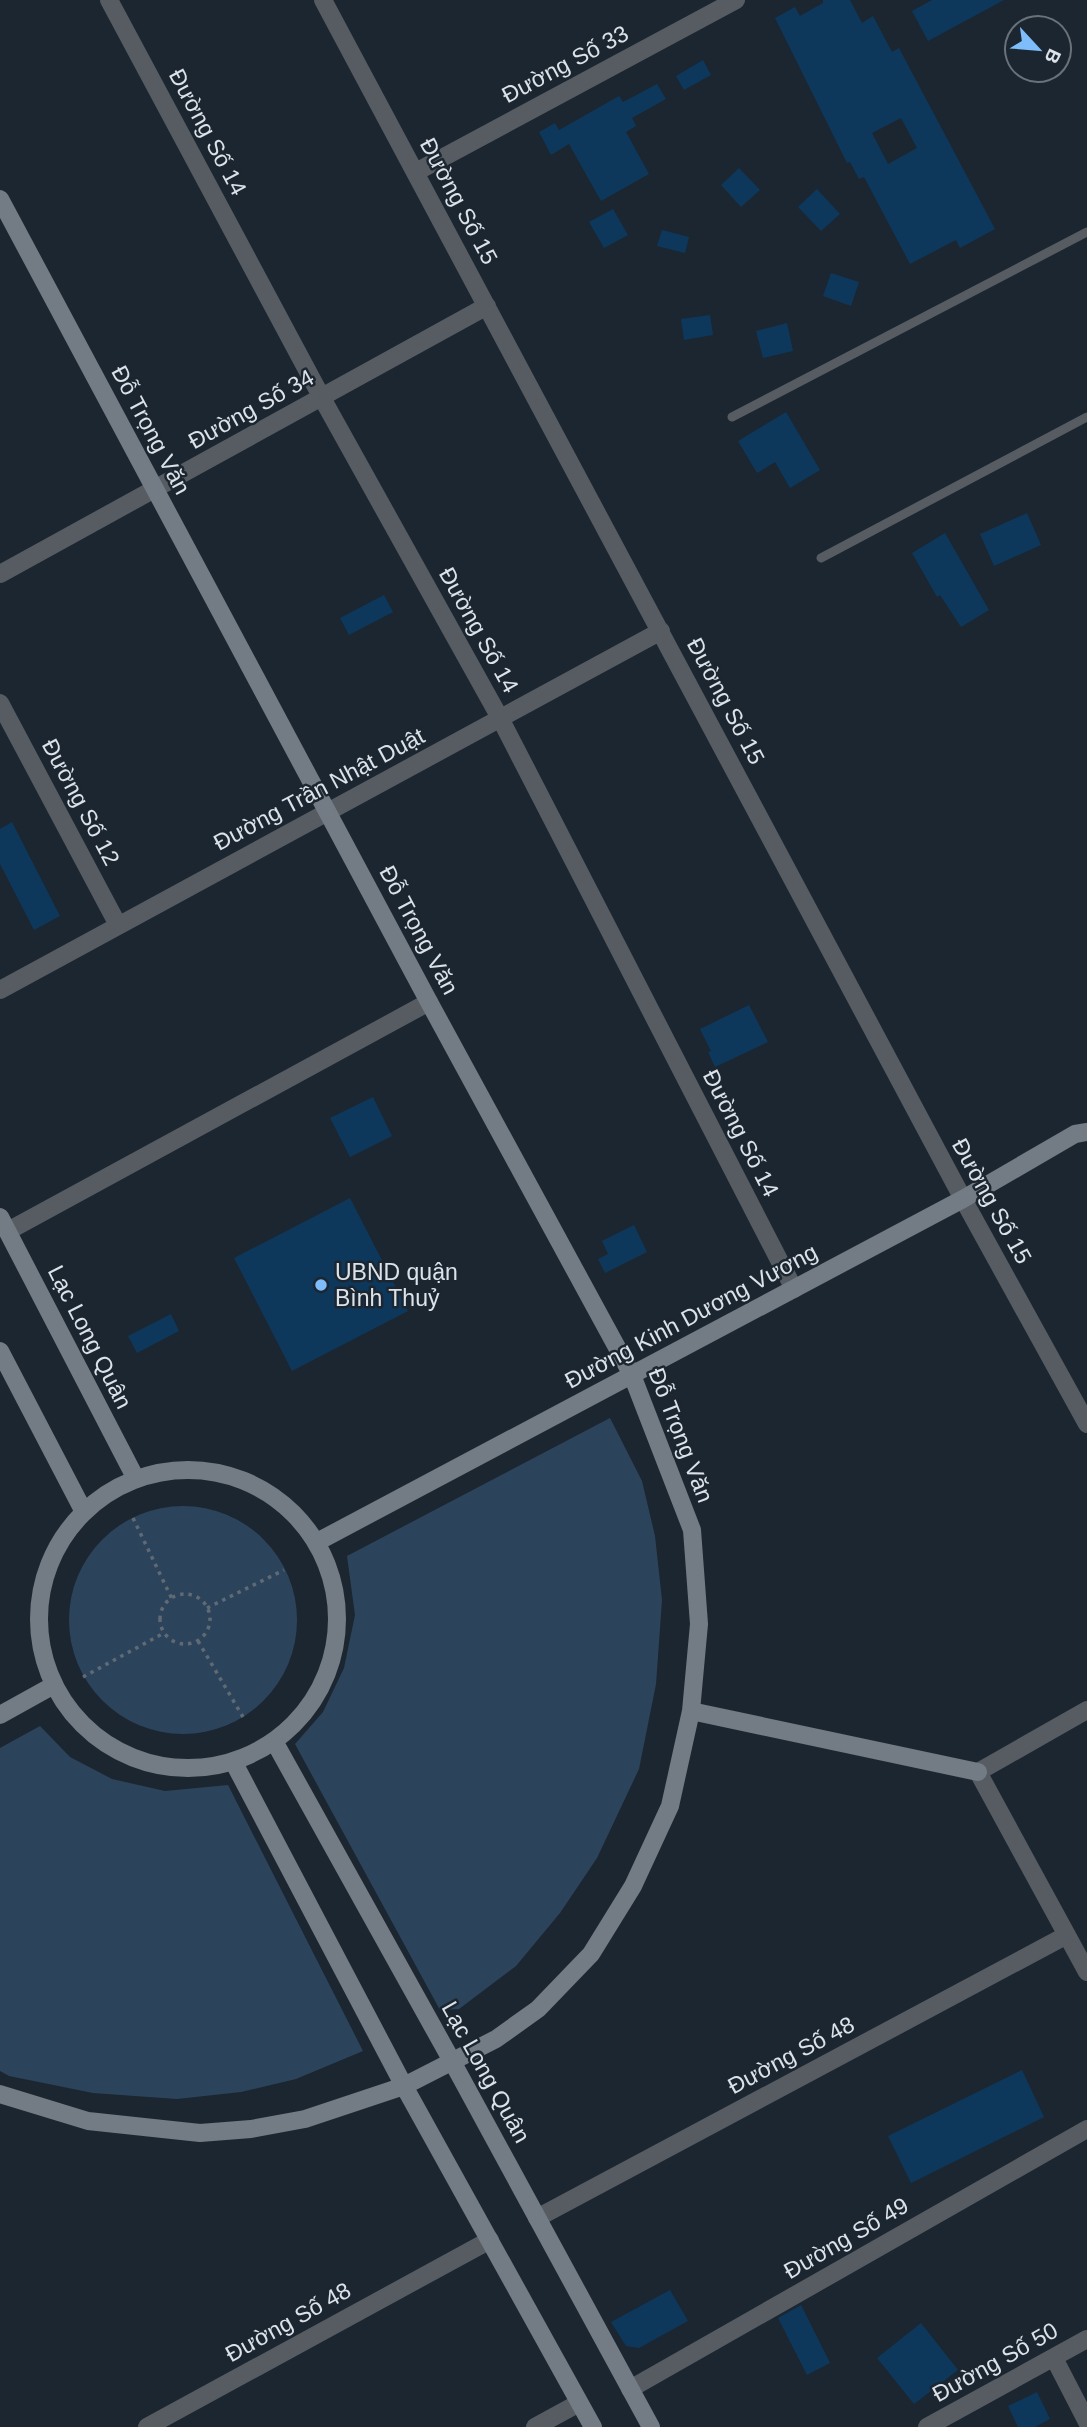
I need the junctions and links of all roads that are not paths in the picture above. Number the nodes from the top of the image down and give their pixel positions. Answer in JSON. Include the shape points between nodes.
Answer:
{"nodes":[{"id":1,"x":109,"y":0,"type":"edge"},
{"id":2,"x":323,"y":0,"type":"edge"},
{"id":3,"x":737,"y":0,"type":"edge"},
{"id":4,"x":416,"y":172,"type":"junction"},
{"id":5,"x":0,"y":199,"type":"edge"},
{"id":6,"x":1087,"y":232,"type":"edge"},
{"id":7,"x":488,"y":306,"type":"junction"},
{"id":8,"x":322,"y":398,"type":"junction"},
{"id":9,"x":732,"y":417,"type":"dead end"},
{"id":10,"x":1087,"y":417,"type":"edge"},
{"id":11,"x":155,"y":489,"type":"junction"},
{"id":12,"x":821,"y":558,"type":"dead end"},
{"id":13,"x":0,"y":573,"type":"edge"},
{"id":14,"x":661,"y":631,"type":"junction"},
{"id":15,"x":0,"y":703,"type":"edge"},
{"id":16,"x":500,"y":719,"type":"junction"},
{"id":17,"x":328,"y":812,"type":"junction"},
{"id":18,"x":118,"y":925,"type":"junction"},
{"id":19,"x":0,"y":989,"type":"edge"},
{"id":20,"x":429,"y":1002,"type":"junction"},
{"id":21,"x":1087,"y":1132,"type":"edge"},
{"id":22,"x":963,"y":1199,"type":"junction"},
{"id":23,"x":3,"y":1228,"type":"edge"},
{"id":24,"x":794,"y":1289,"type":"junction"},
{"id":25,"x":0,"y":1351,"type":"edge"},
{"id":26,"x":632,"y":1375,"type":"junction"},
{"id":27,"x":1087,"y":1424,"type":"edge"},
{"id":28,"x":136,"y":1479,"type":"junction"},
{"id":29,"x":84,"y":1512,"type":"junction"},
{"id":30,"x":317,"y":1542,"type":"junction"},
{"id":31,"x":54,"y":1685,"type":"junction"},
{"id":32,"x":1087,"y":1710,"type":"edge"},
{"id":33,"x":691,"y":1711,"type":"junction"},
{"id":34,"x":0,"y":1715,"type":"edge"},
{"id":35,"x":274,"y":1741,"type":"junction"},
{"id":36,"x":234,"y":1763,"type":"junction"},
{"id":37,"x":978,"y":1772,"type":"junction"},
{"id":38,"x":1067,"y":1935,"type":"junction"},
{"id":39,"x":1087,"y":1972,"type":"edge"},
{"id":40,"x":453,"y":2063,"type":"junction"},
{"id":41,"x":404,"y":2086,"type":"junction"},
{"id":42,"x":0,"y":2094,"type":"edge"},
{"id":43,"x":1087,"y":2129,"type":"edge"},
{"id":44,"x":537,"y":2218,"type":"junction"},
{"id":45,"x":489,"y":2240,"type":"junction"},
{"id":46,"x":1087,"y":2339,"type":"edge"},
{"id":47,"x":1054,"y":2358,"type":"junction"},
{"id":48,"x":630,"y":2389,"type":"junction"},
{"id":49,"x":579,"y":2403,"type":"junction"},
{"id":50,"x":1087,"y":2422,"type":"edge"},
{"id":51,"x":147,"y":2427,"type":"edge"},
{"id":52,"x":535,"y":2427,"type":"edge"},
{"id":53,"x":593,"y":2427,"type":"edge"},
{"id":54,"x":651,"y":2427,"type":"edge"},
{"id":55,"x":927,"y":2427,"type":"edge"}],
"edges":[{"from":1,"to":8,"type":"street","name":"Đường Số 14"},
{"from":2,"to":4,"type":"street","name":"Đường Số 15"},
{"from":3,"to":4,"type":"street","name":"Đường Số 33"},
{"from":4,"to":7,"type":"street","name":"Đường Số 15"},
{"from":5,"to":11,"type":"street","name":"Đỗ Trọng Văn"},
{"from":6,"to":9,"type":"lane"},
{"from":7,"to":8,"type":"street","name":"Đường Số 34"},
{"from":7,"to":14,"type":"street","name":"Đường Số 15"},
{"from":8,"to":11,"type":"street","name":"Đường Số 34"},
{"from":8,"to":16,"type":"street","name":"Đường Số 14"},
{"from":10,"to":12,"type":"lane"},
{"from":11,"to":13,"type":"street","name":"Đường Số 34"},
{"from":11,"to":17,"type":"street","name":"Đỗ Trọng Văn"},
{"from":14,"to":16,"type":"street","name":"Đường Trần Nhật Duật"},
{"from":14,"to":22,"type":"street","name":"Đường Số 15"},
{"from":15,"to":18,"type":"street","name":"Đường Số 12"},
{"from":16,"to":17,"type":"street","name":"Đường Trần Nhật Duật"},
{"from":16,"to":24,"type":"street","name":"Đường Số 14"},
{"from":17,"to":18,"type":"street","name":"Đường Trần Nhật Duật"},
{"from":17,"to":20,"type":"street","name":"Đỗ Trọng Văn"},
{"from":18,"to":19,"type":"street","name":"Đường Trần Nhật Duật"},
{"from":20,"to":23,"type":"street"},
{"from":20,"to":26,"type":"street","name":"Đỗ Trọng Văn"},
{"from":21,"to":22,"type":"street","name":"Đường Kinh Dương Vương","via":[[1075,1134]]},
{"from":22,"to":24,"type":"street","name":"Đường Kinh Dương Vương"},
{"from":22,"to":27,"type":"street","name":"Đường Số 15"},
{"from":23,"to":28,"type":"street","name":"Lạc Long Quân"},
{"from":24,"to":26,"type":"street","name":"Đường Kinh Dương Vương"},
{"from":25,"to":29,"type":"street"},
{"from":26,"to":30,"type":"street","name":"Đường Kinh Dương Vương"},
{"from":26,"to":33,"type":"street","name":"Đỗ Trọng Văn","via":[[692,1530],[699,1624]]},
{"from":28,"to":29,"type":"street","via":[[108,1492]]},
{"from":28,"to":30,"type":"street","via":[[177,1469],[218,1472],[257,1485],[291,1510]]},
{"from":29,"to":31,"type":"street","via":[[56,1549],[41,1594],[40,1641]]},
{"from":30,"to":35,"type":"street","via":[[334,1583],[337,1628],[328,1672],[306,1711]]},
{"from":31,"to":34,"type":"street"},
{"from":31,"to":36,"type":"street","via":[[84,1727],[126,1756],[175,1769],[202,1770]]},
{"from":32,"to":37,"type":"street"},
{"from":33,"to":37,"type":"street"},
{"from":33,"to":40,"type":"street","name":"Đỗ Trọng Văn","via":[[670,1806],[633,1886],[591,1955],[538,2009]]},
{"from":35,"to":36,"type":"street"},
{"from":35,"to":40,"type":"street","name":"Lạc Long Quân"},
{"from":36,"to":41,"type":"street"},
{"from":37,"to":38,"type":"street"},
{"from":38,"to":39,"type":"street"},
{"from":38,"to":44,"type":"street","name":"Đường Số 48"},
{"from":40,"to":41,"type":"street","name":"Đỗ Trọng Văn"},
{"from":40,"to":44,"type":"street","name":"Lạc Long Quân"},
{"from":41,"to":42,"type":"street","name":"Đỗ Trọng Văn","via":[[305,2119],[201,2133],[88,2121]]},
{"from":41,"to":45,"type":"street"},
{"from":43,"to":48,"type":"street","name":"Đường Số 49"},
{"from":44,"to":48,"type":"street","name":"Lạc Long Quân"},
{"from":45,"to":49,"type":"street"},
{"from":45,"to":51,"type":"street","name":"Đường Số 48"},
{"from":46,"to":47,"type":"street","name":"Đường Số 50"},
{"from":47,"to":50,"type":"street"},
{"from":47,"to":55,"type":"street","name":"Đường Số 50"},
{"from":48,"to":54,"type":"street","name":"Lạc Long Quân"},
{"from":49,"to":52,"type":"street"},
{"from":49,"to":53,"type":"street"}]}
